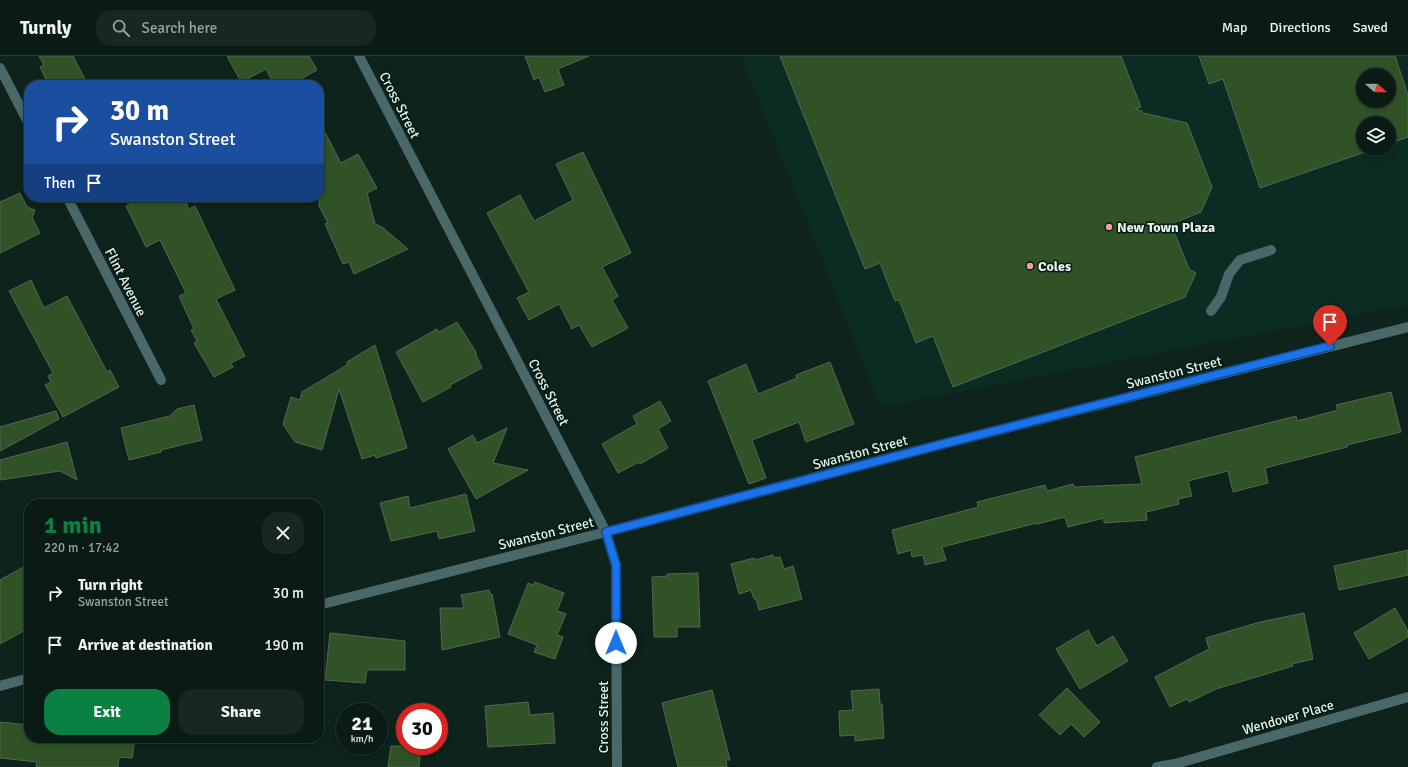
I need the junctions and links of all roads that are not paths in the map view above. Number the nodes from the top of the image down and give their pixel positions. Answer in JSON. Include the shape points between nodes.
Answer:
{"nodes":[{"id":1,"x":359,"y":56,"type":"edge"},
{"id":2,"x":0,"y":68,"type":"edge"},
{"id":3,"x":24,"y":114,"type":"edge"},
{"id":4,"x":70,"y":202,"type":"edge"},
{"id":5,"x":1271,"y":250,"type":"dead end"},
{"id":6,"x":1211,"y":312,"type":"dead end"},
{"id":7,"x":1408,"y":327,"type":"edge"},
{"id":8,"x":161,"y":380,"type":"dead end"},
{"id":9,"x":606,"y":532,"type":"junction"},
{"id":10,"x":324,"y":604,"type":"edge"},
{"id":11,"x":24,"y":679,"type":"edge"},
{"id":12,"x":0,"y":686,"type":"edge"},
{"id":13,"x":1408,"y":698,"type":"edge"},
{"id":14,"x":1175,"y":765,"type":"edge"},
{"id":15,"x":617,"y":767,"type":"edge"},
{"id":16,"x":1157,"y":767,"type":"edge"}],
"edges":[{"from":1,"to":9,"type":"street","name":"Cross Street"},
{"from":2,"to":3,"type":"street"},
{"from":4,"to":8,"type":"street","name":"Flint Avenue"},
{"from":5,"to":6,"type":"street","via":[[1240,260]]},
{"from":7,"to":9,"type":"street","name":"Swanston Street"},
{"from":9,"to":10,"type":"street","name":"Swanston Street"},
{"from":9,"to":15,"type":"street","name":"Cross Street","via":[[616,565]]},
{"from":11,"to":12,"type":"street"},
{"from":13,"to":14,"type":"street","name":"Wendover Place"},
{"from":14,"to":16,"type":"street","name":"Wendover Place"}]}
